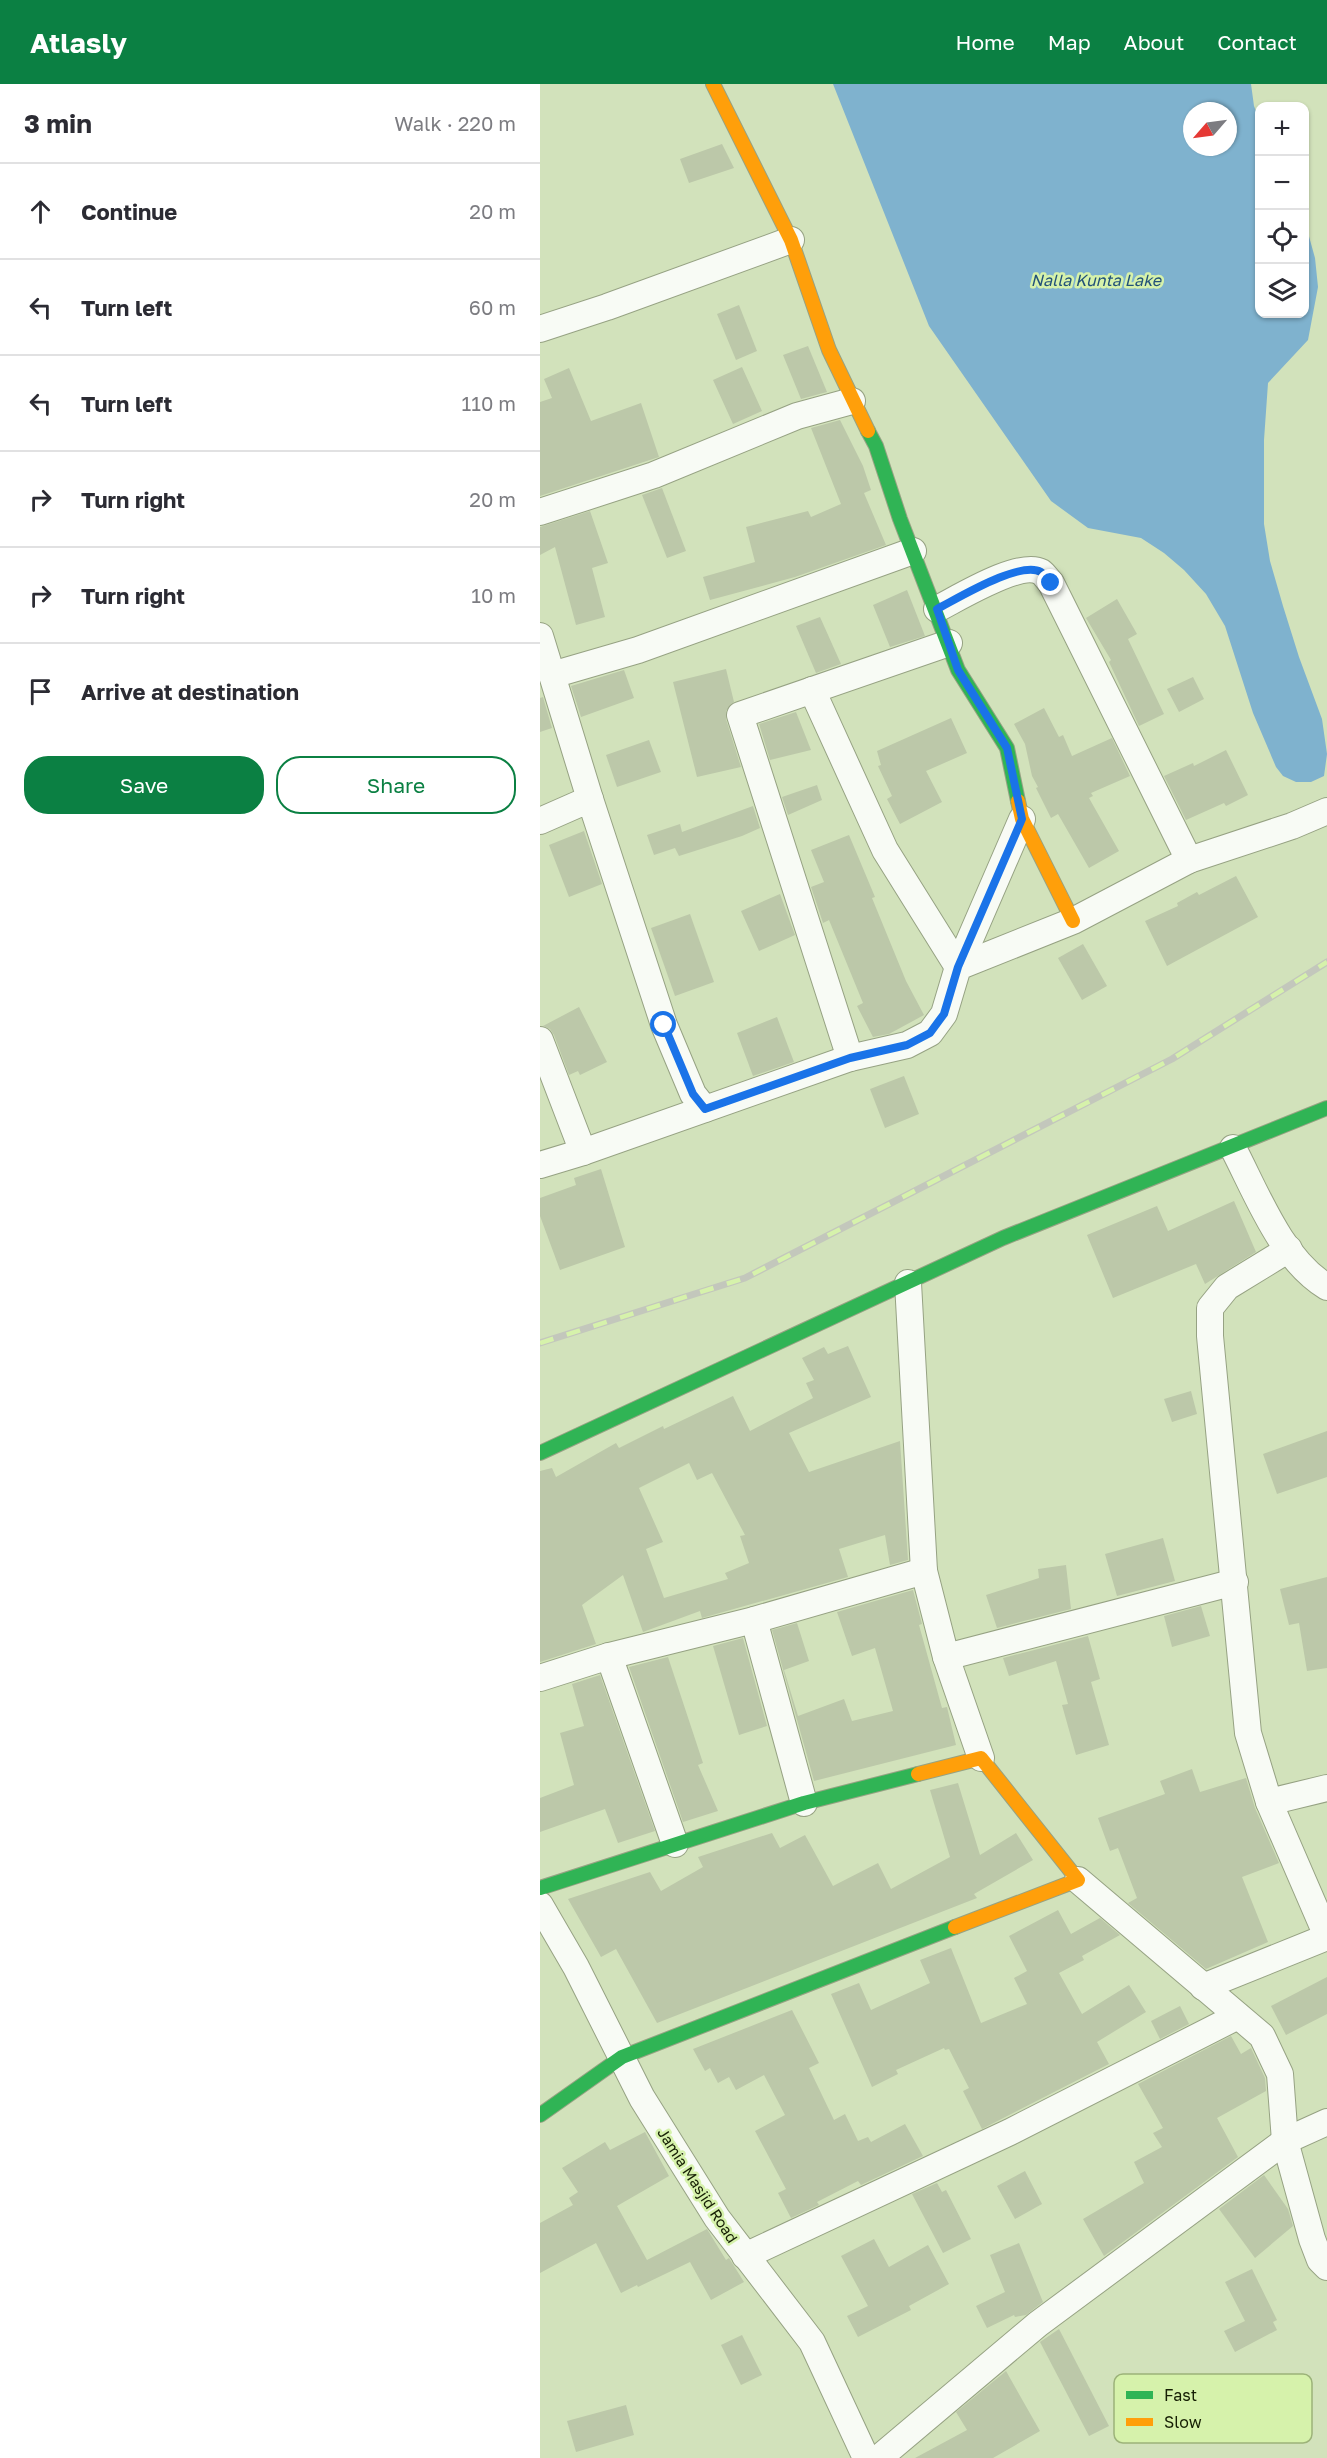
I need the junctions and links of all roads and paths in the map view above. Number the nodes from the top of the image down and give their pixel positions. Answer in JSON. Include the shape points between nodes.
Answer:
{"nodes":[{"id":1,"x":713,"y":84,"type":"edge"},
{"id":2,"x":791,"y":240,"type":"junction"},
{"id":3,"x":540,"y":329,"type":"edge"},
{"id":4,"x":852,"y":401,"type":"junction"},
{"id":5,"x":540,"y":512,"type":"edge"},
{"id":6,"x":913,"y":551,"type":"junction"},
{"id":7,"x":937,"y":609,"type":"junction"},
{"id":8,"x":540,"y":636,"type":"edge"},
{"id":9,"x":948,"y":643,"type":"junction"},
{"id":10,"x":552,"y":675,"type":"junction"},
{"id":11,"x":812,"y":690,"type":"junction"},
{"id":12,"x":590,"y":799,"type":"junction"},
{"id":13,"x":1327,"y":811,"type":"edge"},
{"id":14,"x":1022,"y":819,"type":"junction"},
{"id":15,"x":540,"y":821,"type":"edge"},
{"id":16,"x":1189,"y":860,"type":"junction"},
{"id":17,"x":1073,"y":921,"type":"junction"},
{"id":18,"x":958,"y":967,"type":"junction"},
{"id":19,"x":540,"y":1040,"type":"edge"},
{"id":20,"x":850,"y":1058,"type":"junction"},
{"id":21,"x":1327,"y":1108,"type":"edge"},
{"id":22,"x":705,"y":1109,"type":"junction"},
{"id":23,"x":1233,"y":1148,"type":"junction"},
{"id":24,"x":583,"y":1152,"type":"junction"},
{"id":25,"x":540,"y":1165,"type":"edge"},
{"id":26,"x":1289,"y":1249,"type":"junction"},
{"id":27,"x":908,"y":1283,"type":"junction"},
{"id":28,"x":1327,"y":1287,"type":"edge"},
{"id":29,"x":540,"y":1453,"type":"edge"},
{"id":30,"x":924,"y":1571,"type":"junction"},
{"id":31,"x":1235,"y":1582,"type":"junction"},
{"id":32,"x":754,"y":1620,"type":"junction"},
{"id":33,"x":609,"y":1656,"type":"junction"},
{"id":34,"x":946,"y":1658,"type":"junction"},
{"id":35,"x":540,"y":1678,"type":"edge"},
{"id":36,"x":981,"y":1758,"type":"junction"},
{"id":37,"x":1327,"y":1788,"type":"edge"},
{"id":38,"x":1269,"y":1802,"type":"junction"},
{"id":39,"x":804,"y":1803,"type":"junction"},
{"id":40,"x":675,"y":1844,"type":"junction"},
{"id":41,"x":1078,"y":1880,"type":"junction"},
{"id":42,"x":540,"y":1888,"type":"edge"},
{"id":43,"x":544,"y":1921,"type":"edge"},
{"id":44,"x":1327,"y":1937,"type":"edge"},
{"id":45,"x":1203,"y":1987,"type":"junction"},
{"id":46,"x":1238,"y":2016,"type":"junction"},
{"id":47,"x":622,"y":2057,"type":"junction"},
{"id":48,"x":540,"y":2115,"type":"edge"},
{"id":49,"x":1327,"y":2122,"type":"edge"},
{"id":50,"x":1284,"y":2141,"type":"junction"},
{"id":51,"x":745,"y":2256,"type":"junction"},
{"id":52,"x":1327,"y":2267,"type":"edge"},
{"id":53,"x":866,"y":2458,"type":"edge"},
{"id":54,"x":879,"y":2458,"type":"edge"}],
"edges":[{"from":1,"to":2,"type":"street"},
{"from":2,"to":3,"type":"street"},
{"from":2,"to":4,"type":"street","via":[[829,350]]},
{"from":4,"to":5,"type":"street","via":[[797,416],[654,475]]},
{"from":4,"to":6,"type":"street","via":[[876,446]]},
{"from":6,"to":7,"type":"street"},
{"from":6,"to":10,"type":"street","via":[[648,646]]},
{"from":7,"to":9,"type":"street"},
{"from":7,"to":16,"type":"street","via":[[1008,574],[1041,572],[1051,583]]},
{"from":8,"to":10,"type":"street"},
{"from":9,"to":11,"type":"street"},
{"from":9,"to":14,"type":"street","via":[[958,670],[1007,748]]},
{"from":10,"to":12,"type":"street"},
{"from":11,"to":18,"type":"street","via":[[885,850]]},
{"from":11,"to":20,"type":"street","via":[[740,715]]},
{"from":12,"to":15,"type":"street"},
{"from":12,"to":22,"type":"street","via":[[674,1052],[693,1094]]},
{"from":13,"to":16,"type":"street"},
{"from":14,"to":17,"type":"street"},
{"from":14,"to":18,"type":"street"},
{"from":16,"to":17,"type":"street"},
{"from":17,"to":18,"type":"street"},
{"from":18,"to":20,"type":"street","via":[[944,1014],[930,1033],[907,1045]]},
{"from":19,"to":24,"type":"street"},
{"from":20,"to":22,"type":"street"},
{"from":21,"to":23,"type":"street"},
{"from":22,"to":24,"type":"street"},
{"from":23,"to":26,"type":"street"},
{"from":23,"to":27,"type":"street","via":[[1003,1238]]},
{"from":24,"to":25,"type":"street"},
{"from":26,"to":28,"type":"street"},
{"from":26,"to":31,"type":"street","via":[[1227,1287],[1210,1308]]},
{"from":27,"to":29,"type":"street"},
{"from":27,"to":30,"type":"street"},
{"from":30,"to":32,"type":"street"},
{"from":30,"to":34,"type":"street"},
{"from":31,"to":34,"type":"street"},
{"from":31,"to":38,"type":"street","via":[[1248,1733]]},
{"from":32,"to":33,"type":"street"},
{"from":32,"to":39,"type":"street"},
{"from":33,"to":35,"type":"street"},
{"from":33,"to":40,"type":"street"},
{"from":34,"to":36,"type":"street"},
{"from":36,"to":39,"type":"street"},
{"from":36,"to":41,"type":"street"},
{"from":37,"to":38,"type":"street"},
{"from":38,"to":44,"type":"street"},
{"from":39,"to":40,"type":"street"},
{"from":40,"to":42,"type":"street"},
{"from":41,"to":45,"type":"street"},
{"from":41,"to":47,"type":"street"},
{"from":43,"to":47,"type":"street","name":"Jamia Masjid Road","via":[[576,1967]]},
{"from":44,"to":45,"type":"street"},
{"from":45,"to":46,"type":"street"},
{"from":46,"to":50,"type":"street","via":[[1262,2036],[1280,2074]]},
{"from":46,"to":51,"type":"street","via":[[1010,2132]]},
{"from":47,"to":48,"type":"street"},
{"from":47,"to":51,"type":"street","name":"Jamia Masjid Road","via":[[660,2128]]},
{"from":49,"to":50,"type":"street"},
{"from":50,"to":52,"type":"street","via":[[1312,2239]]},
{"from":50,"to":54,"type":"street","via":[[1038,2324]]},
{"from":51,"to":53,"type":"street","name":"Jamia Masjid Road","via":[[812,2342]]}]}
